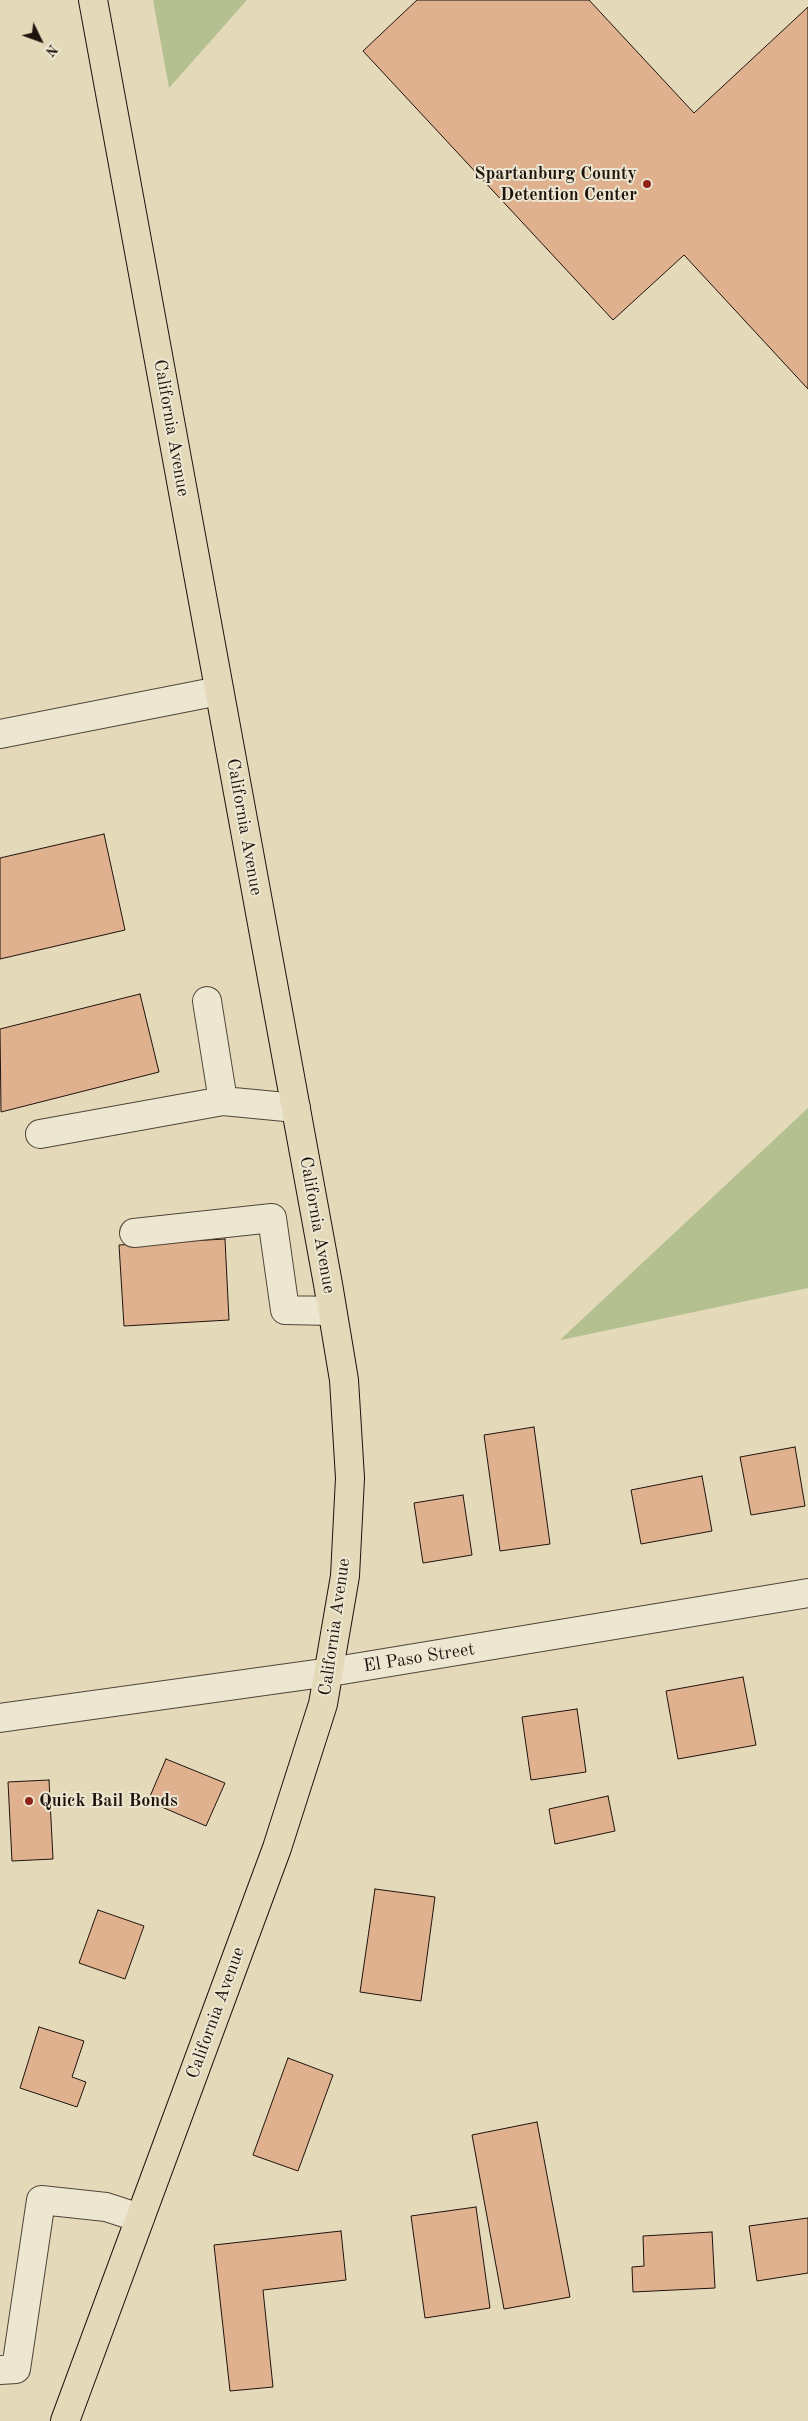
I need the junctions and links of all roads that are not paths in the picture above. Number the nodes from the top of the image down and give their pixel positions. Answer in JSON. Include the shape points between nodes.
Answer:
{"nodes":[{"id":1,"x":93,"y":0,"type":"edge"},
{"id":2,"x":219,"y":691,"type":"junction"},
{"id":3,"x":0,"y":734,"type":"edge"},
{"id":4,"x":207,"y":1001,"type":"dead end"},
{"id":5,"x":223,"y":1101,"type":"junction"},
{"id":6,"x":296,"y":1108,"type":"junction"},
{"id":7,"x":40,"y":1134,"type":"dead end"},
{"id":8,"x":134,"y":1233,"type":"dead end"},
{"id":9,"x":332,"y":1311,"type":"junction"},
{"id":10,"x":808,"y":1593,"type":"edge"},
{"id":11,"x":330,"y":1672,"type":"junction"},
{"id":12,"x":0,"y":1718,"type":"edge"},
{"id":13,"x":140,"y":2218,"type":"junction"},
{"id":14,"x":0,"y":2370,"type":"edge"},
{"id":15,"x":65,"y":2421,"type":"edge"}],
"edges":[{"from":1,"to":2,"type":"main road","name":"California Avenue"},
{"from":2,"to":3,"type":"street"},
{"from":2,"to":6,"type":"main road","name":"California Avenue"},
{"from":4,"to":5,"type":"street"},
{"from":5,"to":6,"type":"street"},
{"from":5,"to":7,"type":"street"},
{"from":6,"to":9,"type":"main road","name":"California Avenue"},
{"from":8,"to":9,"type":"street","via":[[272,1218],[285,1310]]},
{"from":9,"to":11,"type":"main road","name":"California Avenue","via":[[344,1380],[350,1478],[345,1576]]},
{"from":10,"to":11,"type":"street","name":"El Paso Street"},
{"from":11,"to":12,"type":"street","name":"El Paso Street"},
{"from":11,"to":13,"type":"main road","name":"California Avenue","via":[[323,1704],[277,1848]]},
{"from":13,"to":14,"type":"street","via":[[106,2207],[41,2200],[16,2369]]},
{"from":13,"to":15,"type":"main road","name":"California Avenue"}]}
